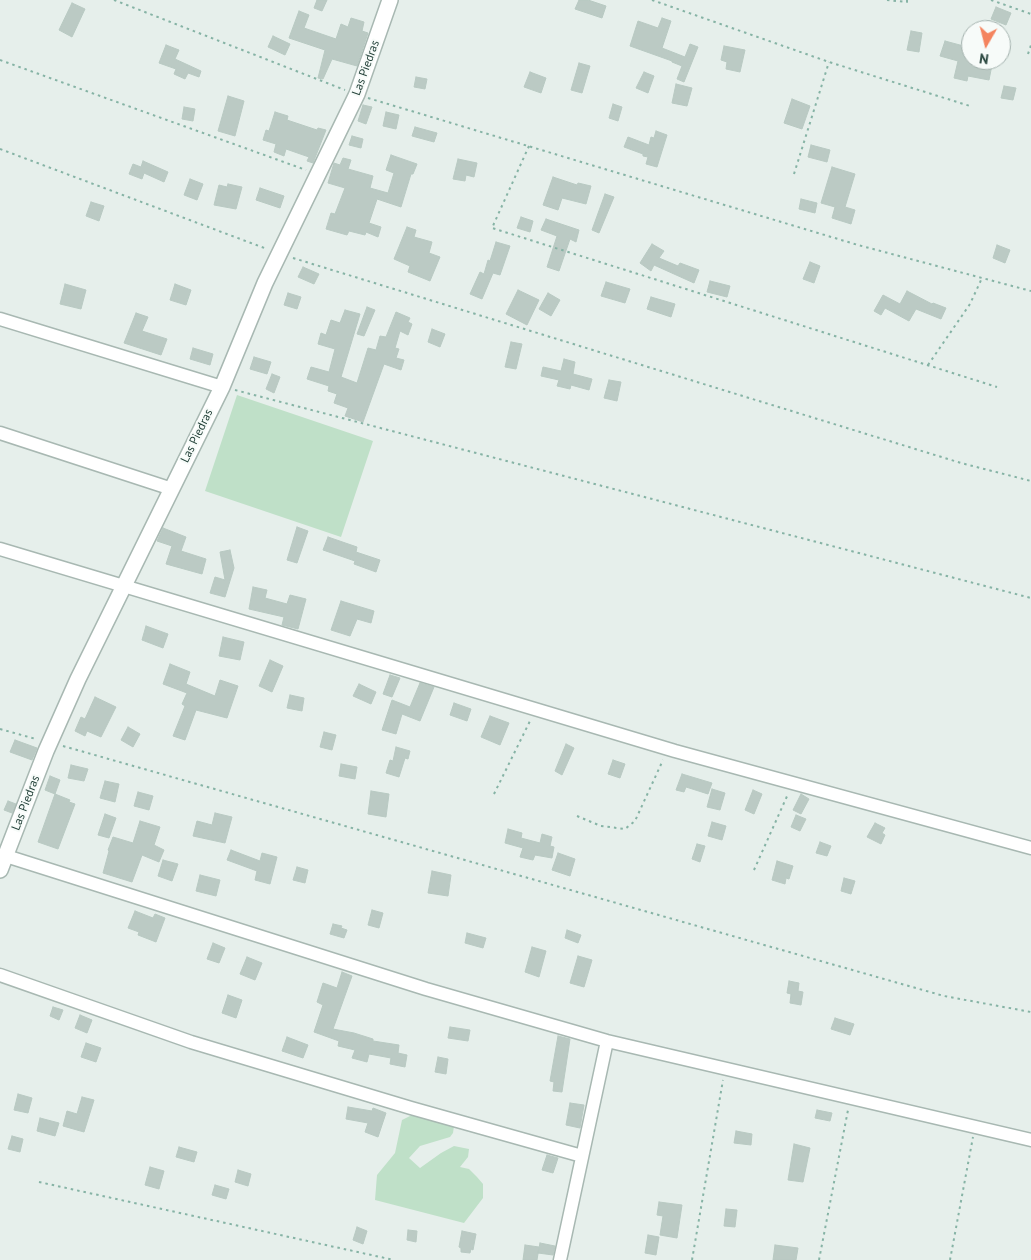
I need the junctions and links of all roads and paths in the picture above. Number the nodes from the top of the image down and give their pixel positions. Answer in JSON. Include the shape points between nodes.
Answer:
{"nodes":[{"id":1,"x":114,"y":0,"type":"edge"},
{"id":2,"x":390,"y":0,"type":"edge"},
{"id":3,"x":655,"y":0,"type":"edge"},
{"id":4,"x":887,"y":0,"type":"edge"},
{"id":5,"x":907,"y":0,"type":"edge"},
{"id":6,"x":991,"y":0,"type":"edge"},
{"id":7,"x":1031,"y":14,"type":"edge"},
{"id":8,"x":1031,"y":45,"type":"edge"},
{"id":9,"x":1028,"y":54,"type":"dead end"},
{"id":10,"x":0,"y":60,"type":"edge"},
{"id":11,"x":829,"y":62,"type":"junction"},
{"id":12,"x":356,"y":94,"type":"junction"},
{"id":13,"x":970,"y":106,"type":"dead end"},
{"id":14,"x":529,"y":146,"type":"junction"},
{"id":15,"x":0,"y":149,"type":"edge"},
{"id":16,"x":317,"y":174,"type":"junction"},
{"id":17,"x":794,"y":174,"type":"dead end"},
{"id":18,"x":279,"y":254,"type":"junction"},
{"id":19,"x":982,"y":278,"type":"junction"},
{"id":20,"x":1031,"y":291,"type":"edge"},
{"id":21,"x":0,"y":319,"type":"edge"},
{"id":22,"x":928,"y":365,"type":"junction"},
{"id":23,"x":222,"y":387,"type":"junction"},
{"id":24,"x":997,"y":387,"type":"dead end"},
{"id":25,"x":0,"y":433,"type":"edge"},
{"id":26,"x":1031,"y":480,"type":"edge"},
{"id":27,"x":172,"y":489,"type":"junction"},
{"id":28,"x":0,"y":549,"type":"edge"},
{"id":29,"x":123,"y":586,"type":"junction"},
{"id":30,"x":1031,"y":598,"type":"edge"},
{"id":31,"x":537,"y":708,"type":"junction"},
{"id":32,"x":0,"y":729,"type":"edge"},
{"id":33,"x":50,"y":742,"type":"junction"},
{"id":34,"x":668,"y":748,"type":"junction"},
{"id":35,"x":793,"y":783,"type":"junction"},
{"id":36,"x":494,"y":794,"type":"dead end"},
{"id":37,"x":577,"y":816,"type":"dead end"},
{"id":38,"x":1031,"y":848,"type":"edge"},
{"id":39,"x":6,"y":856,"type":"junction"},
{"id":40,"x":0,"y":870,"type":"edge"},
{"id":41,"x":754,"y":870,"type":"dead end"},
{"id":42,"x":0,"y":975,"type":"edge"},
{"id":43,"x":1031,"y":1012,"type":"edge"},
{"id":44,"x":607,"y":1041,"type":"junction"},
{"id":45,"x":725,"y":1069,"type":"junction"},
{"id":46,"x":850,"y":1098,"type":"junction"},
{"id":47,"x":974,"y":1127,"type":"junction"},
{"id":48,"x":1031,"y":1140,"type":"edge"},
{"id":49,"x":582,"y":1156,"type":"junction"},
{"id":50,"x":39,"y":1182,"type":"dead end"},
{"id":51,"x":394,"y":1260,"type":"edge"},
{"id":52,"x":560,"y":1260,"type":"edge"},
{"id":53,"x":692,"y":1260,"type":"edge"},
{"id":54,"x":819,"y":1260,"type":"edge"},
{"id":55,"x":950,"y":1260,"type":"edge"}],
"edges":[{"from":1,"to":12,"type":"path"},
{"from":2,"to":12,"type":"street","name":"Las Piedras"},
{"from":3,"to":11,"type":"path"},
{"from":4,"to":5,"type":"path"},
{"from":6,"to":7,"type":"path"},
{"from":8,"to":9,"type":"path"},
{"from":10,"to":16,"type":"path"},
{"from":11,"to":13,"type":"path"},
{"from":11,"to":17,"type":"path"},
{"from":12,"to":14,"type":"path"},
{"from":12,"to":16,"type":"street","name":"Las Piedras"},
{"from":14,"to":19,"type":"path","via":[[858,245]]},
{"from":14,"to":22,"type":"path","via":[[492,228]]},
{"from":15,"to":18,"type":"path"},
{"from":16,"to":18,"type":"street","name":"Las Piedras"},
{"from":18,"to":23,"type":"street","name":"Las Piedras"},
{"from":18,"to":26,"type":"path","via":[[962,463]]},
{"from":19,"to":20,"type":"path"},
{"from":19,"to":22,"type":"path","via":[[970,304]]},
{"from":21,"to":23,"type":"street"},
{"from":22,"to":24,"type":"path"},
{"from":23,"to":27,"type":"street","name":"Las Piedras"},
{"from":23,"to":30,"type":"path"},
{"from":25,"to":27,"type":"street"},
{"from":27,"to":29,"type":"street","name":"Las Piedras"},
{"from":28,"to":29,"type":"street"},
{"from":29,"to":31,"type":"street"},
{"from":29,"to":33,"type":"street","name":"Las Piedras"},
{"from":31,"to":34,"type":"street"},
{"from":31,"to":36,"type":"path"},
{"from":32,"to":33,"type":"path"},
{"from":33,"to":39,"type":"street","name":"Las Piedras"},
{"from":33,"to":43,"type":"path","via":[[944,996]]},
{"from":34,"to":35,"type":"street"},
{"from":34,"to":37,"type":"path","via":[[635,821],[625,829],[601,826]]},
{"from":35,"to":38,"type":"street"},
{"from":35,"to":41,"type":"path"},
{"from":39,"to":40,"type":"street","name":"Las Piedras"},
{"from":39,"to":44,"type":"street","via":[[426,989]]},
{"from":42,"to":49,"type":"street","via":[[191,1042]]},
{"from":44,"to":45,"type":"street"},
{"from":44,"to":49,"type":"street"},
{"from":45,"to":46,"type":"street"},
{"from":45,"to":53,"type":"path"},
{"from":46,"to":47,"type":"street"},
{"from":46,"to":54,"type":"path"},
{"from":47,"to":48,"type":"street"},
{"from":47,"to":55,"type":"path"},
{"from":49,"to":52,"type":"street"},
{"from":50,"to":51,"type":"path"}]}
